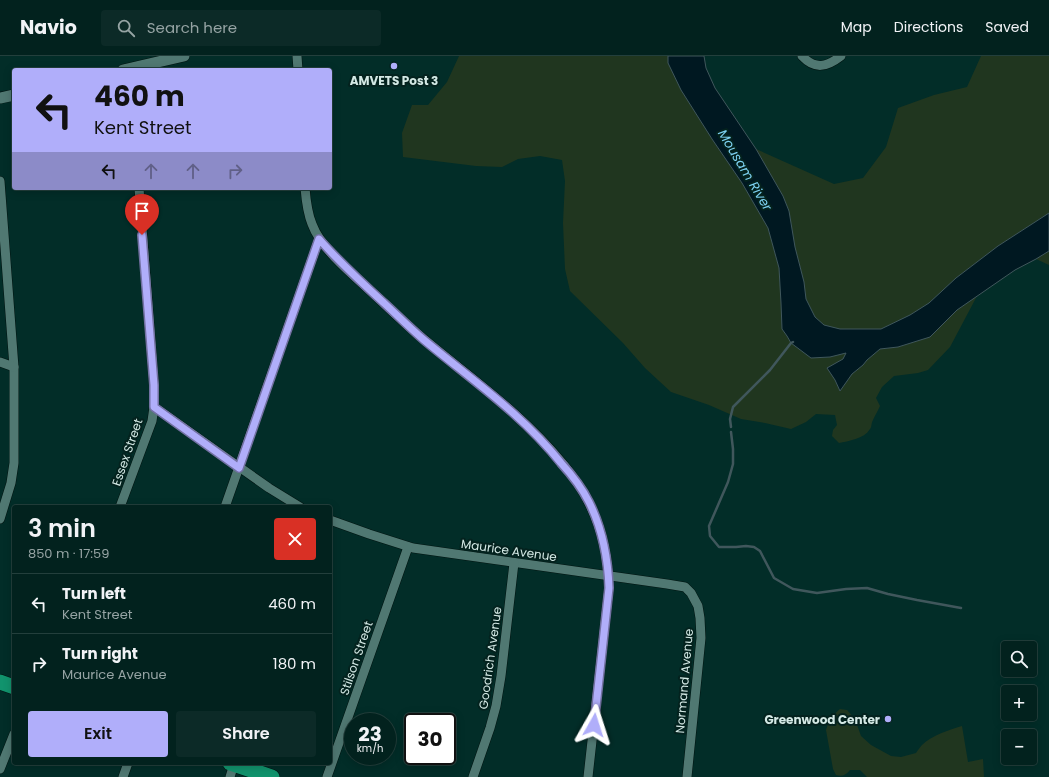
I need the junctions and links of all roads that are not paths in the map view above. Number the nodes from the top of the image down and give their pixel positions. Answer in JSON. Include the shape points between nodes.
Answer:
{"nodes":[{"id":1,"x":184,"y":56,"type":"edge"},
{"id":2,"x":297,"y":56,"type":"edge"},
{"id":3,"x":802,"y":56,"type":"edge"},
{"id":4,"x":841,"y":56,"type":"edge"},
{"id":5,"x":135,"y":68,"type":"edge"},
{"id":6,"x":298,"y":68,"type":"edge"},
{"id":7,"x":12,"y":95,"type":"edge"},
{"id":8,"x":0,"y":98,"type":"edge"},
{"id":9,"x":0,"y":181,"type":"edge"},
{"id":10,"x":138,"y":190,"type":"edge"},
{"id":11,"x":305,"y":190,"type":"edge"},
{"id":12,"x":319,"y":239,"type":"junction"},
{"id":13,"x":0,"y":362,"type":"edge"},
{"id":14,"x":14,"y":368,"type":"junction"},
{"id":15,"x":154,"y":407,"type":"junction"},
{"id":16,"x":239,"y":468,"type":"junction"},
{"id":17,"x":121,"y":505,"type":"edge"},
{"id":18,"x":226,"y":505,"type":"edge"},
{"id":19,"x":297,"y":505,"type":"edge"},
{"id":20,"x":0,"y":519,"type":"edge"},
{"id":21,"x":332,"y":521,"type":"edge"},
{"id":22,"x":408,"y":547,"type":"junction"},
{"id":23,"x":514,"y":563,"type":"junction"},
{"id":24,"x":608,"y":576,"type":"junction"},
{"id":25,"x":688,"y":589,"type":"joint"},
{"id":26,"x":0,"y":682,"type":"edge"},
{"id":27,"x":12,"y":686,"type":"edge"},
{"id":28,"x":12,"y":739,"type":"edge"},
{"id":29,"x":332,"y":763,"type":"edge"},
{"id":30,"x":127,"y":765,"type":"edge"},
{"id":31,"x":331,"y":765,"type":"edge"},
{"id":32,"x":252,"y":767,"type":"edge"},
{"id":33,"x":231,"y":768,"type":"edge"},
{"id":34,"x":0,"y":769,"type":"edge"},
{"id":35,"x":123,"y":777,"type":"edge"},
{"id":36,"x":272,"y":777,"type":"edge"},
{"id":37,"x":327,"y":777,"type":"edge"},
{"id":38,"x":473,"y":777,"type":"edge"},
{"id":39,"x":588,"y":777,"type":"edge"},
{"id":40,"x":687,"y":777,"type":"edge"}],
"edges":[{"from":1,"to":5,"type":"street"},
{"from":2,"to":6,"type":"street"},
{"from":3,"to":4,"type":"street","via":[[810,63],[821,66]]},
{"from":7,"to":8,"type":"street"},
{"from":9,"to":14,"type":"street"},
{"from":10,"to":15,"type":"street","name":"Essex Street"},
{"from":11,"to":12,"type":"street","via":[[306,203]]},
{"from":12,"to":16,"type":"street"},
{"from":12,"to":24,"type":"street","via":[[343,265],[423,339],[497,398],[557,457],[580,487],[595,514]]},
{"from":13,"to":14,"type":"street"},
{"from":14,"to":20,"type":"street","via":[[13,468],[9,492]]},
{"from":15,"to":16,"type":"street"},
{"from":15,"to":17,"type":"street","name":"Essex Street","via":[[152,421]]},
{"from":16,"to":18,"type":"street"},
{"from":16,"to":19,"type":"street"},
{"from":21,"to":22,"type":"street","name":"Maurice Avenue"},
{"from":22,"to":23,"type":"street","name":"Maurice Avenue"},
{"from":22,"to":29,"type":"street","name":"Stilson Street"},
{"from":23,"to":24,"type":"street","name":"Maurice Avenue"},
{"from":23,"to":38,"type":"street","name":"Goodrich Avenue","via":[[496,706]]},
{"from":24,"to":25,"type":"street","name":"Maurice Avenue"},
{"from":24,"to":39,"type":"street","via":[[609,588]]},
{"from":25,"to":40,"type":"street","name":"Normand Avenue","via":[[694,596],[699,611],[701,638]]},
{"from":26,"to":27,"type":"highway"},
{"from":28,"to":34,"type":"street"},
{"from":30,"to":35,"type":"street"},
{"from":31,"to":37,"type":"street","name":"Stilson Street"},
{"from":32,"to":33,"type":"highway"},
{"from":32,"to":36,"type":"highway"}]}
